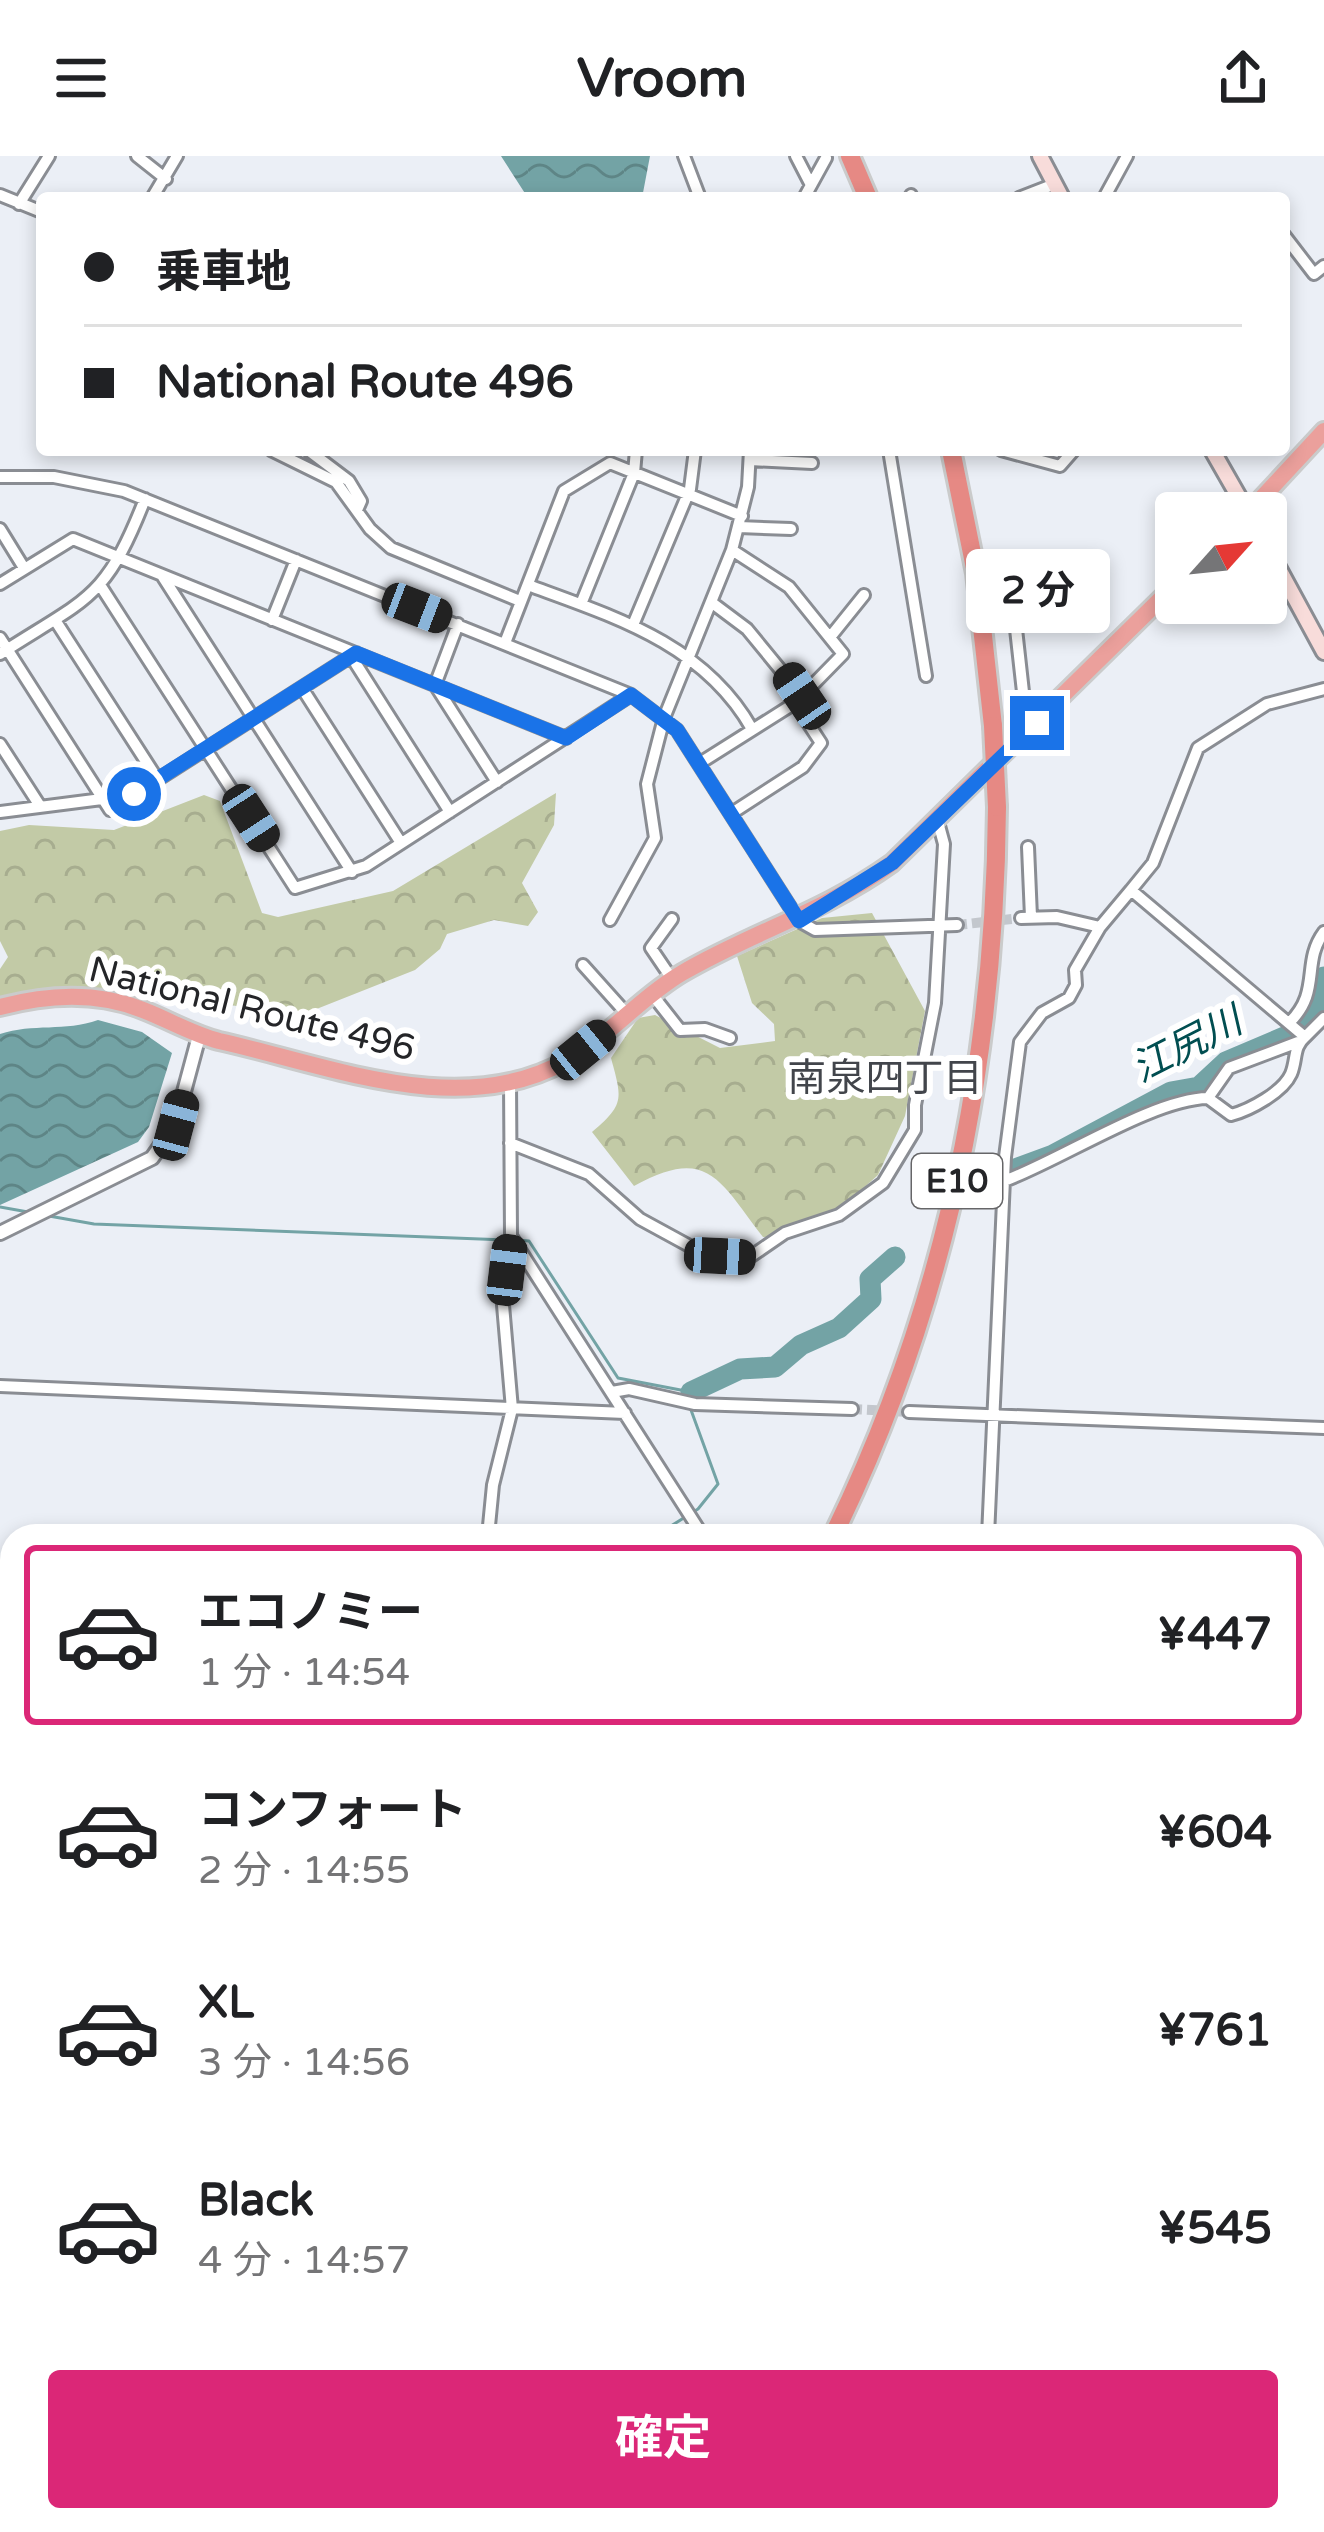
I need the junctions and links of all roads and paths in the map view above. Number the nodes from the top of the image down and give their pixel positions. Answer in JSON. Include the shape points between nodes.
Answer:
{"nodes":[{"id":1,"x":49,"y":156,"type":"edge"},
{"id":2,"x":137,"y":156,"type":"edge"},
{"id":3,"x":177,"y":156,"type":"edge"},
{"id":4,"x":684,"y":156,"type":"edge"},
{"id":5,"x":796,"y":156,"type":"edge"},
{"id":6,"x":850,"y":156,"type":"edge"},
{"id":7,"x":1040,"y":156,"type":"edge"},
{"id":8,"x":1127,"y":156,"type":"edge"},
{"id":9,"x":826,"y":158,"type":"edge"},
{"id":10,"x":166,"y":179,"type":"junction"},
{"id":11,"x":811,"y":185,"type":"junction"},
{"id":12,"x":1059,"y":191,"type":"edge"},
{"id":13,"x":156,"y":192,"type":"edge"},
{"id":14,"x":698,"y":192,"type":"edge"},
{"id":15,"x":807,"y":192,"type":"edge"},
{"id":16,"x":865,"y":192,"type":"edge"},
{"id":17,"x":1107,"y":192,"type":"edge"},
{"id":18,"x":0,"y":195,"type":"edge"},
{"id":19,"x":20,"y":203,"type":"junction"},
{"id":20,"x":36,"y":210,"type":"edge"},
{"id":21,"x":1290,"y":243,"type":"edge"},
{"id":22,"x":1324,"y":266,"type":"edge"},
{"id":23,"x":1324,"y":431,"type":"edge"},
{"id":24,"x":283,"y":456,"type":"edge"},
{"id":25,"x":316,"y":456,"type":"edge"},
{"id":26,"x":635,"y":456,"type":"edge"},
{"id":27,"x":694,"y":456,"type":"edge"},
{"id":28,"x":750,"y":456,"type":"edge"},
{"id":29,"x":757,"y":456,"type":"edge"},
{"id":30,"x":890,"y":456,"type":"edge"},
{"id":31,"x":952,"y":456,"type":"edge"},
{"id":32,"x":1022,"y":456,"type":"edge"},
{"id":33,"x":1069,"y":456,"type":"edge"},
{"id":34,"x":1215,"y":456,"type":"edge"},
{"id":35,"x":812,"y":464,"type":"dead end"},
{"id":36,"x":634,"y":473,"type":"junction"},
{"id":37,"x":0,"y":477,"type":"edge"},
{"id":38,"x":1236,"y":492,"type":"edge"},
{"id":39,"x":1267,"y":492,"type":"edge"},
{"id":40,"x":686,"y":493,"type":"junction"},
{"id":41,"x":145,"y":499,"type":"junction"},
{"id":42,"x":357,"y":510,"type":"junction"},
{"id":43,"x":741,"y":522,"type":"junction"},
{"id":44,"x":791,"y":529,"type":"dead end"},
{"id":45,"x":0,"y":530,"type":"edge"},
{"id":46,"x":732,"y":550,"type":"junction"},
{"id":47,"x":122,"y":558,"type":"junction"},
{"id":48,"x":296,"y":560,"type":"junction"},
{"id":49,"x":24,"y":568,"type":"junction"},
{"id":50,"x":163,"y":576,"type":"junction"},
{"id":51,"x":1287,"y":583,"type":"edge"},
{"id":52,"x":0,"y":584,"type":"edge"},
{"id":53,"x":528,"y":585,"type":"junction"},
{"id":54,"x":102,"y":588,"type":"junction"},
{"id":55,"x":864,"y":596,"type":"dead end"},
{"id":56,"x":520,"y":601,"type":"junction"},
{"id":57,"x":711,"y":602,"type":"junction"},
{"id":58,"x":581,"y":604,"type":"junction"},
{"id":59,"x":1155,"y":605,"type":"edge"},
{"id":60,"x":55,"y":620,"type":"junction"},
{"id":61,"x":272,"y":620,"type":"junction"},
{"id":62,"x":1015,"y":620,"type":"dead end"},
{"id":63,"x":458,"y":624,"type":"junction"},
{"id":64,"x":633,"y":625,"type":"junction"},
{"id":65,"x":831,"y":636,"type":"junction"},
{"id":66,"x":0,"y":638,"type":"edge"},
{"id":67,"x":505,"y":643,"type":"junction"},
{"id":68,"x":4,"y":652,"type":"edge"},
{"id":69,"x":1324,"y":652,"type":"edge"},
{"id":70,"x":356,"y":653,"type":"junction"},
{"id":71,"x":689,"y":656,"type":"junction"},
{"id":72,"x":926,"y":676,"type":"dead end"},
{"id":73,"x":435,"y":685,"type":"junction"},
{"id":74,"x":302,"y":688,"type":"junction"},
{"id":75,"x":1324,"y":689,"type":"edge"},
{"id":76,"x":631,"y":695,"type":"junction"},
{"id":77,"x":799,"y":699,"type":"junction"},
{"id":78,"x":664,"y":718,"type":"junction"},
{"id":79,"x":253,"y":719,"type":"junction"},
{"id":80,"x":1035,"y":725,"type":"junction"},
{"id":81,"x":752,"y":729,"type":"junction"},
{"id":82,"x":566,"y":738,"type":"junction"},
{"id":83,"x":0,"y":745,"type":"edge"},
{"id":84,"x":206,"y":749,"type":"junction"},
{"id":85,"x":700,"y":764,"type":"junction"},
{"id":86,"x":158,"y":780,"type":"junction"},
{"id":87,"x":497,"y":782,"type":"junction"},
{"id":88,"x":102,"y":799,"type":"junction"},
{"id":89,"x":40,"y":806,"type":"junction"},
{"id":90,"x":0,"y":812,"type":"edge"},
{"id":91,"x":450,"y":812,"type":"junction"},
{"id":92,"x":732,"y":813,"type":"junction"},
{"id":93,"x":938,"y":823,"type":"junction"},
{"id":94,"x":401,"y":843,"type":"junction"},
{"id":95,"x":1028,"y":847,"type":"dead end"},
{"id":96,"x":352,"y":872,"type":"junction"},
{"id":97,"x":1131,"y":890,"type":"junction"},
{"id":98,"x":610,"y":920,"type":"dead end"},
{"id":99,"x":672,"y":920,"type":"dead end"},
{"id":100,"x":799,"y":921,"type":"junction"},
{"id":101,"x":957,"y":925,"type":"tunnel mouth"},
{"id":102,"x":939,"y":927,"type":"junction"},
{"id":103,"x":1100,"y":927,"type":"junction"},
{"id":104,"x":1324,"y":932,"type":"edge"},
{"id":105,"x":583,"y":965,"type":"dead end"},
{"id":106,"x":672,"y":979,"type":"junction"},
{"id":107,"x":651,"y":993,"type":"junction"},
{"id":108,"x":0,"y":1007,"type":"edge"},
{"id":109,"x":626,"y":1013,"type":"junction"},
{"id":110,"x":1324,"y":1018,"type":"edge"},
{"id":111,"x":1289,"y":1023,"type":"junction"},
{"id":112,"x":199,"y":1036,"type":"junction"},
{"id":113,"x":730,"y":1038,"type":"dead end"},
{"id":114,"x":1301,"y":1039,"type":"junction"},
{"id":115,"x":510,"y":1082,"type":"junction"},
{"id":116,"x":1208,"y":1098,"type":"junction"},
{"id":117,"x":510,"y":1143,"type":"junction"},
{"id":118,"x":1004,"y":1181,"type":"junction"},
{"id":119,"x":0,"y":1233,"type":"edge"},
{"id":120,"x":511,"y":1236,"type":"junction"},
{"id":121,"x":0,"y":1386,"type":"edge"},
{"id":122,"x":611,"y":1392,"type":"junction"},
{"id":123,"x":852,"y":1408,"type":"tunnel mouth"},
{"id":124,"x":512,"y":1409,"type":"junction"},
{"id":125,"x":909,"y":1412,"type":"tunnel mouth"},
{"id":126,"x":625,"y":1413,"type":"junction"},
{"id":127,"x":995,"y":1416,"type":"junction"},
{"id":128,"x":1324,"y":1428,"type":"edge"},
{"id":129,"x":489,"y":1524,"type":"edge"},
{"id":130,"x":695,"y":1524,"type":"edge"},
{"id":131,"x":839,"y":1524,"type":"edge"},
{"id":132,"x":989,"y":1524,"type":"edge"}],
"edges":[{"from":1,"to":19,"type":"street"},
{"from":2,"to":10,"type":"street"},
{"from":3,"to":10,"type":"street"},
{"from":4,"to":14,"type":"street"},
{"from":5,"to":11,"type":"street"},
{"from":6,"to":16,"type":"highway"},
{"from":7,"to":12,"type":"main road"},
{"from":8,"to":17,"type":"street"},
{"from":9,"to":11,"type":"street"},
{"from":10,"to":13,"type":"street"},
{"from":11,"to":15,"type":"street"},
{"from":18,"to":19,"type":"street"},
{"from":19,"to":20,"type":"street"},
{"from":21,"to":22,"type":"street","via":[[1314,274]]},
{"from":23,"to":39,"type":"highway"},
{"from":24,"to":42,"type":"street","via":[[336,482]]},
{"from":25,"to":42,"type":"street","via":[[349,481],[361,501]]},
{"from":26,"to":36,"type":"street"},
{"from":27,"to":40,"type":"street"},
{"from":28,"to":43,"type":"street"},
{"from":29,"to":35,"type":"street"},
{"from":30,"to":72,"type":"street"},
{"from":31,"to":131,"type":"highway","number":"E10","bridge":true,"via":[[976,573],[993,726],[989,991],[959,1173],[914,1338]]},
{"from":32,"to":33,"type":"street","via":[[1060,466]]},
{"from":34,"to":38,"type":"main road"},
{"from":36,"to":40,"type":"street"},
{"from":36,"to":53,"type":"street","via":[[610,463],[564,491]]},
{"from":36,"to":58,"type":"street"},
{"from":37,"to":41,"type":"street","via":[[86,481]]},
{"from":40,"to":43,"type":"street"},
{"from":40,"to":64,"type":"street"},
{"from":41,"to":47,"type":"street"},
{"from":41,"to":48,"type":"street"},
{"from":42,"to":56,"type":"street","via":[[391,548]]},
{"from":43,"to":44,"type":"street"},
{"from":43,"to":46,"type":"street"},
{"from":45,"to":49,"type":"street"},
{"from":46,"to":57,"type":"street"},
{"from":46,"to":65,"type":"street","via":[[777,577]]},
{"from":47,"to":49,"type":"street","via":[[73,538]]},
{"from":47,"to":50,"type":"street"},
{"from":47,"to":54,"type":"street"},
{"from":48,"to":61,"type":"street"},
{"from":48,"to":63,"type":"street"},
{"from":49,"to":52,"type":"street"},
{"from":50,"to":61,"type":"street"},
{"from":50,"to":79,"type":"street"},
{"from":51,"to":69,"type":"main road"},
{"from":53,"to":56,"type":"street"},
{"from":53,"to":58,"type":"street"},
{"from":54,"to":60,"type":"street"},
{"from":54,"to":84,"type":"street"},
{"from":55,"to":65,"type":"street"},
{"from":56,"to":67,"type":"street"},
{"from":57,"to":71,"type":"street"},
{"from":57,"to":77,"type":"street","via":[[758,640]]},
{"from":58,"to":64,"type":"street"},
{"from":59,"to":80,"type":"highway","name":"National Route 496"},
{"from":60,"to":68,"type":"street"},
{"from":60,"to":86,"type":"street"},
{"from":61,"to":70,"type":"street"},
{"from":62,"to":80,"type":"street","via":[[1025,710]]},
{"from":63,"to":67,"type":"street"},
{"from":63,"to":73,"type":"street"},
{"from":64,"to":71,"type":"street"},
{"from":65,"to":77,"type":"street","via":[[843,654]]},
{"from":66,"to":68,"type":"street"},
{"from":67,"to":76,"type":"street"},
{"from":68,"to":88,"type":"street"},
{"from":70,"to":73,"type":"street"},
{"from":70,"to":74,"type":"street"},
{"from":70,"to":91,"type":"street"},
{"from":71,"to":78,"type":"street"},
{"from":71,"to":81,"type":"street"},
{"from":73,"to":82,"type":"street"},
{"from":73,"to":87,"type":"street"},
{"from":74,"to":79,"type":"street"},
{"from":74,"to":94,"type":"street"},
{"from":75,"to":97,"type":"street","via":[[1268,704],[1198,748],[1153,863]]},
{"from":76,"to":78,"type":"street"},
{"from":76,"to":82,"type":"street"},
{"from":77,"to":81,"type":"street"},
{"from":77,"to":92,"type":"street","via":[[821,743],[803,767]]},
{"from":78,"to":85,"type":"street"},
{"from":78,"to":98,"type":"street","via":[[645,795],[656,838]]},
{"from":79,"to":84,"type":"street"},
{"from":79,"to":96,"type":"street"},
{"from":80,"to":93,"type":"highway","name":"National Route 496"},
{"from":81,"to":85,"type":"street"},
{"from":82,"to":87,"type":"street"},
{"from":83,"to":89,"type":"street"},
{"from":84,"to":86,"type":"street"},
{"from":84,"to":96,"type":"street","via":[[296,888]]},
{"from":85,"to":92,"type":"street"},
{"from":86,"to":88,"type":"street","via":[[110,809]]},
{"from":87,"to":91,"type":"street"},
{"from":88,"to":89,"type":"street"},
{"from":89,"to":90,"type":"street"},
{"from":91,"to":94,"type":"street"},
{"from":92,"to":100,"type":"street"},
{"from":93,"to":100,"type":"highway","name":"National Route 496","via":[[846,896]]},
{"from":93,"to":102,"type":"street"},
{"from":94,"to":96,"type":"street"},
{"from":95,"to":103,"type":"street","via":[[1026,918]]},
{"from":97,"to":103,"type":"street"},
{"from":97,"to":111,"type":"street"},
{"from":99,"to":106,"type":"street","via":[[651,948]]},
{"from":100,"to":102,"type":"street","via":[[815,930]]},
{"from":100,"to":106,"type":"highway","name":"National Route 496"},
{"from":101,"to":102,"type":"street"},
{"from":102,"to":117,"type":"street","via":[[915,1130],[883,1183],[839,1215],[785,1233],[750,1257],[720,1256],[640,1219],[589,1174]]},
{"from":103,"to":118,"type":"street","via":[[1069,998],[1042,1013],[1021,1042]]},
{"from":104,"to":111,"type":"street","via":[[1310,997]]},
{"from":105,"to":109,"type":"street"},
{"from":106,"to":107,"type":"highway","name":"National Route 496"},
{"from":107,"to":109,"type":"highway","name":"National Route 496"},
{"from":107,"to":113,"type":"street","via":[[680,1030]]},
{"from":108,"to":112,"type":"highway","name":"National Route 496","via":[[70,994],[139,1008]]},
{"from":109,"to":115,"type":"highway","name":"National Route 496","via":[[573,1057]]},
{"from":110,"to":114,"type":"street"},
{"from":111,"to":114,"type":"street"},
{"from":112,"to":115,"type":"highway","name":"National Route 496","via":[[422,1087]]},
{"from":112,"to":119,"type":"street","via":[[166,1144],[152,1158]]},
{"from":114,"to":116,"type":"street","via":[[1229,1068]]},
{"from":114,"to":116,"type":"street","via":[[1284,1085],[1241,1113]]},
{"from":115,"to":117,"type":"street"},
{"from":116,"to":118,"type":"street","via":[[1174,1102]]},
{"from":117,"to":120,"type":"street"},
{"from":118,"to":127,"type":"street"},
{"from":120,"to":122,"type":"street"},
{"from":120,"to":124,"type":"street","via":[[503,1304]]},
{"from":121,"to":124,"type":"street"},
{"from":122,"to":123,"type":"street","via":[[695,1404]]},
{"from":122,"to":126,"type":"street"},
{"from":124,"to":126,"type":"street"},
{"from":124,"to":129,"type":"street"},
{"from":125,"to":127,"type":"street"},
{"from":126,"to":130,"type":"street"},
{"from":127,"to":128,"type":"street"},
{"from":127,"to":132,"type":"street"}]}
